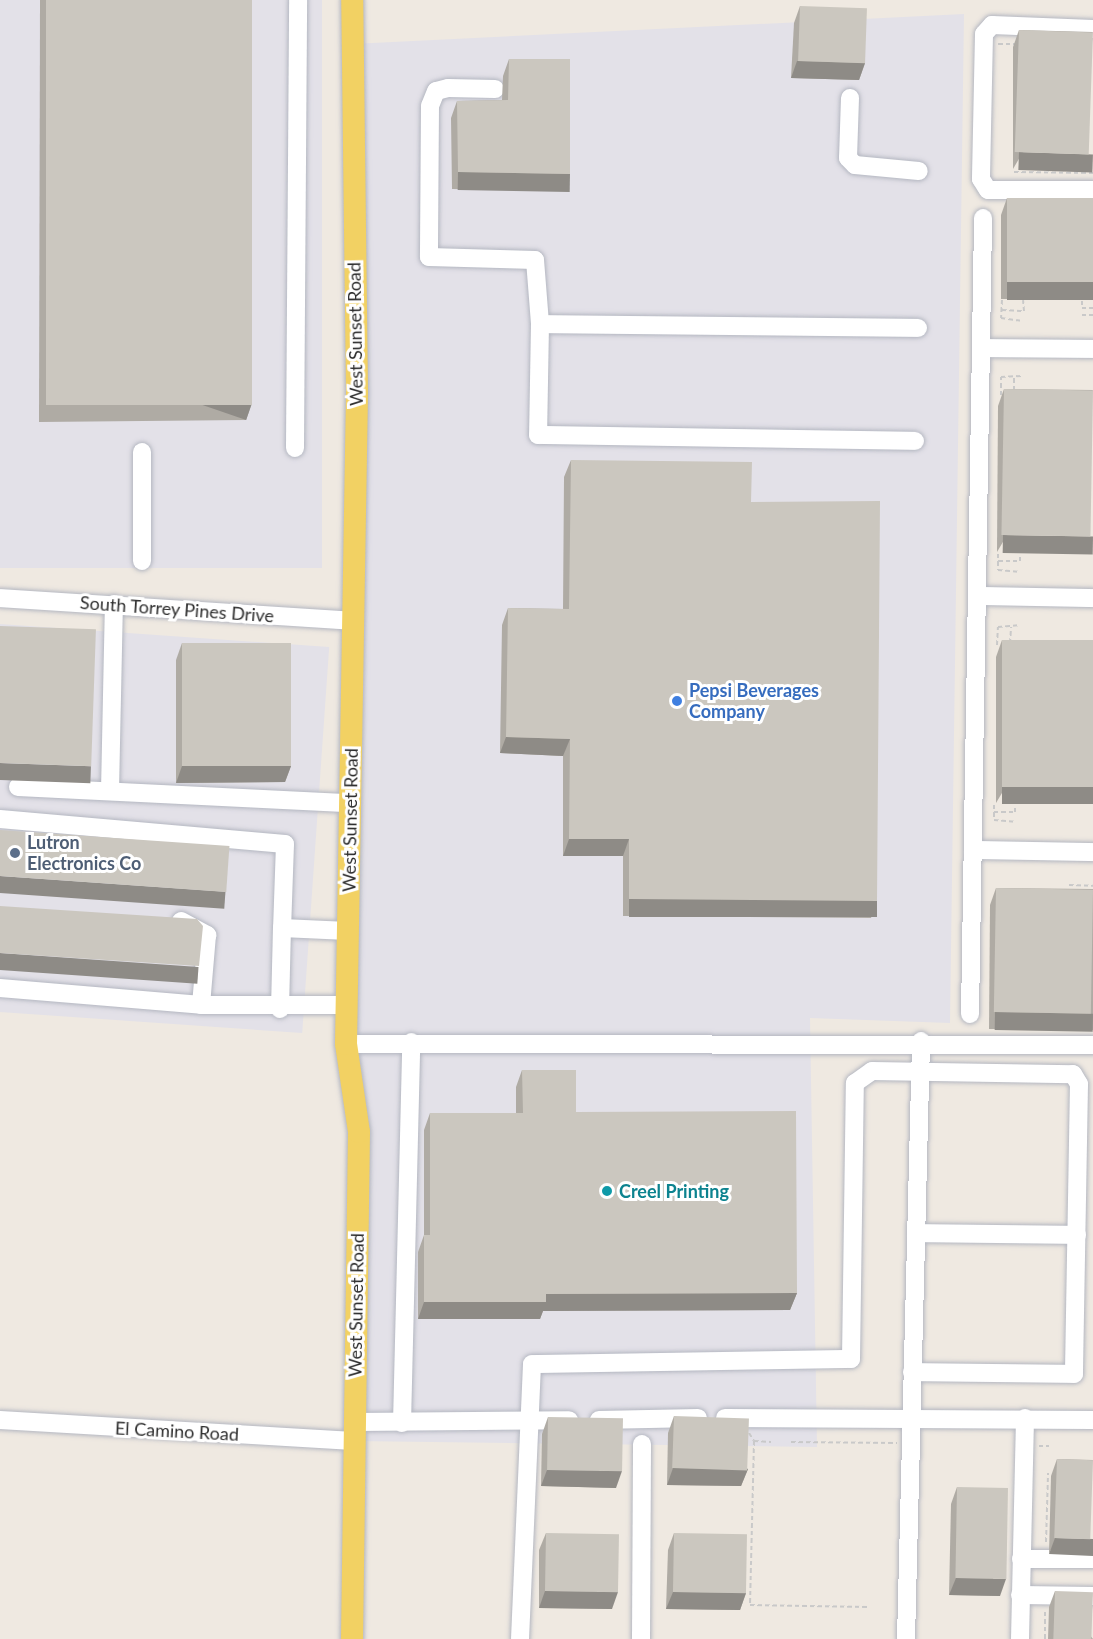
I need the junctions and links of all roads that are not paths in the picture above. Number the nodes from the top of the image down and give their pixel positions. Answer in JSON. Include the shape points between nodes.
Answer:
{"nodes":[{"id":1,"x":298,"y":0,"type":"edge"},
{"id":2,"x":352,"y":0,"type":"edge"},
{"id":3,"x":1093,"y":29,"type":"edge"},
{"id":4,"x":495,"y":89,"type":"dead end"},
{"id":5,"x":850,"y":98,"type":"dead end"},
{"id":6,"x":920,"y":171,"type":"dead end"},
{"id":7,"x":1093,"y":190,"type":"edge"},
{"id":8,"x":983,"y":218,"type":"dead end"},
{"id":9,"x":540,"y":324,"type":"junction"},
{"id":10,"x":918,"y":328,"type":"dead end"},
{"id":11,"x":982,"y":348,"type":"junction"},
{"id":12,"x":1093,"y":349,"type":"edge"},
{"id":13,"x":915,"y":441,"type":"dead end"},
{"id":14,"x":295,"y":448,"type":"dead end"},
{"id":15,"x":142,"y":452,"type":"dead end"},
{"id":16,"x":142,"y":561,"type":"dead end"},
{"id":17,"x":978,"y":596,"type":"junction"},
{"id":18,"x":0,"y":597,"type":"edge"},
{"id":19,"x":1093,"y":598,"type":"edge"},
{"id":20,"x":114,"y":604,"type":"junction"},
{"id":21,"x":354,"y":621,"type":"junction"},
{"id":22,"x":18,"y":787,"type":"dead end"},
{"id":23,"x":110,"y":790,"type":"junction"},
{"id":24,"x":350,"y":803,"type":"junction"},
{"id":25,"x":0,"y":819,"type":"edge"},
{"id":26,"x":973,"y":850,"type":"junction"},
{"id":27,"x":1093,"y":852,"type":"edge"},
{"id":28,"x":161,"y":920,"type":"edge"},
{"id":29,"x":282,"y":928,"type":"junction"},
{"id":30,"x":348,"y":931,"type":"junction"},
{"id":31,"x":0,"y":988,"type":"edge"},
{"id":32,"x":201,"y":1005,"type":"junction"},
{"id":33,"x":347,"y":1005,"type":"junction"},
{"id":34,"x":280,"y":1008,"type":"junction"},
{"id":35,"x":970,"y":1014,"type":"dead end"},
{"id":36,"x":921,"y":1041,"type":"junction"},
{"id":37,"x":411,"y":1042,"type":"junction"},
{"id":38,"x":346,"y":1044,"type":"junction"},
{"id":39,"x":1093,"y":1045,"type":"edge"},
{"id":40,"x":920,"y":1072,"type":"junction"},
{"id":41,"x":916,"y":1233,"type":"junction"},
{"id":42,"x":1077,"y":1235,"type":"junction"},
{"id":43,"x":912,"y":1372,"type":"junction"},
{"id":44,"x":911,"y":1415,"type":"junction"},
{"id":45,"x":1025,"y":1418,"type":"junction"},
{"id":46,"x":0,"y":1420,"type":"edge"},
{"id":47,"x":1093,"y":1420,"type":"edge"},
{"id":48,"x":526,"y":1421,"type":"junction"},
{"id":49,"x":402,"y":1423,"type":"junction"},
{"id":50,"x":354,"y":1431,"type":"junction"},
{"id":51,"x":642,"y":1444,"type":"dead end"},
{"id":52,"x":1023,"y":1493,"type":"junction"},
{"id":53,"x":1004,"y":1494,"type":"edge"},
{"id":54,"x":1021,"y":1559,"type":"junction"},
{"id":55,"x":1093,"y":1559,"type":"edge"},
{"id":56,"x":1020,"y":1595,"type":"junction"},
{"id":57,"x":1093,"y":1596,"type":"edge"},
{"id":58,"x":351,"y":1639,"type":"edge"},
{"id":59,"x":520,"y":1639,"type":"edge"},
{"id":60,"x":641,"y":1639,"type":"edge"},
{"id":61,"x":906,"y":1639,"type":"edge"},
{"id":62,"x":1020,"y":1639,"type":"edge"}],
"edges":[{"from":1,"to":14,"type":"street"},
{"from":2,"to":21,"type":"main road","name":"West Sunset Road"},
{"from":3,"to":7,"type":"street","via":[[992,25],[984,34],[981,179],[988,190]]},
{"from":4,"to":9,"type":"street","via":[[436,91],[430,106],[429,257],[535,260]]},
{"from":5,"to":6,"type":"street","via":[[848,158],[855,165]]},
{"from":8,"to":11,"type":"street"},
{"from":9,"to":10,"type":"street"},
{"from":9,"to":13,"type":"street","via":[[538,435]]},
{"from":11,"to":12,"type":"street"},
{"from":11,"to":17,"type":"street"},
{"from":15,"to":16,"type":"street"},
{"from":17,"to":19,"type":"street"},
{"from":17,"to":26,"type":"street"},
{"from":18,"to":20,"type":"street","name":"South Torrey Pines Drive"},
{"from":20,"to":21,"type":"street","name":"South Torrey Pines Drive"},
{"from":20,"to":23,"type":"street"},
{"from":21,"to":24,"type":"main road","name":"West Sunset Road"},
{"from":22,"to":23,"type":"street"},
{"from":23,"to":24,"type":"street"},
{"from":24,"to":30,"type":"main road","name":"West Sunset Road"},
{"from":25,"to":29,"type":"street","via":[[285,844]]},
{"from":26,"to":27,"type":"street"},
{"from":26,"to":35,"type":"street"},
{"from":28,"to":32,"type":"street","via":[[184,921],[207,935]]},
{"from":29,"to":30,"type":"street"},
{"from":29,"to":34,"type":"street"},
{"from":30,"to":33,"type":"main road","name":"West Sunset Road"},
{"from":31,"to":32,"type":"street"},
{"from":32,"to":34,"type":"street"},
{"from":33,"to":34,"type":"street"},
{"from":33,"to":38,"type":"main road","name":"West Sunset Road"},
{"from":36,"to":37,"type":"street"},
{"from":36,"to":39,"type":"street"},
{"from":36,"to":40,"type":"street"},
{"from":37,"to":38,"type":"street"},
{"from":37,"to":49,"type":"street"},
{"from":38,"to":50,"type":"main road","name":"West Sunset Road","via":[[359,1132]]},
{"from":40,"to":41,"type":"street"},
{"from":40,"to":42,"type":"street","via":[[1078,1078]]},
{"from":40,"to":48,"type":"street","via":[[872,1071],[855,1083],[851,1359],[536,1361],[529,1370]]},
{"from":41,"to":42,"type":"street"},
{"from":41,"to":43,"type":"street"},
{"from":42,"to":43,"type":"street","via":[[1074,1374]]},
{"from":43,"to":44,"type":"street"},
{"from":44,"to":45,"type":"street","name":"El Camino Road"},
{"from":44,"to":48,"type":"street","name":"El Camino Road"},
{"from":44,"to":61,"type":"street"},
{"from":45,"to":47,"type":"street","name":"El Camino Road"},
{"from":45,"to":52,"type":"street"},
{"from":46,"to":50,"type":"street","name":"El Camino Road"},
{"from":48,"to":49,"type":"street","name":"El Camino Road"},
{"from":48,"to":59,"type":"street"},
{"from":49,"to":50,"type":"street","name":"El Camino Road"},
{"from":50,"to":58,"type":"main road","name":"West Sunset Road"},
{"from":51,"to":60,"type":"street"},
{"from":52,"to":53,"type":"street"},
{"from":52,"to":54,"type":"street"},
{"from":54,"to":55,"type":"street"},
{"from":54,"to":56,"type":"street"},
{"from":56,"to":57,"type":"street"},
{"from":56,"to":62,"type":"street"}]}
